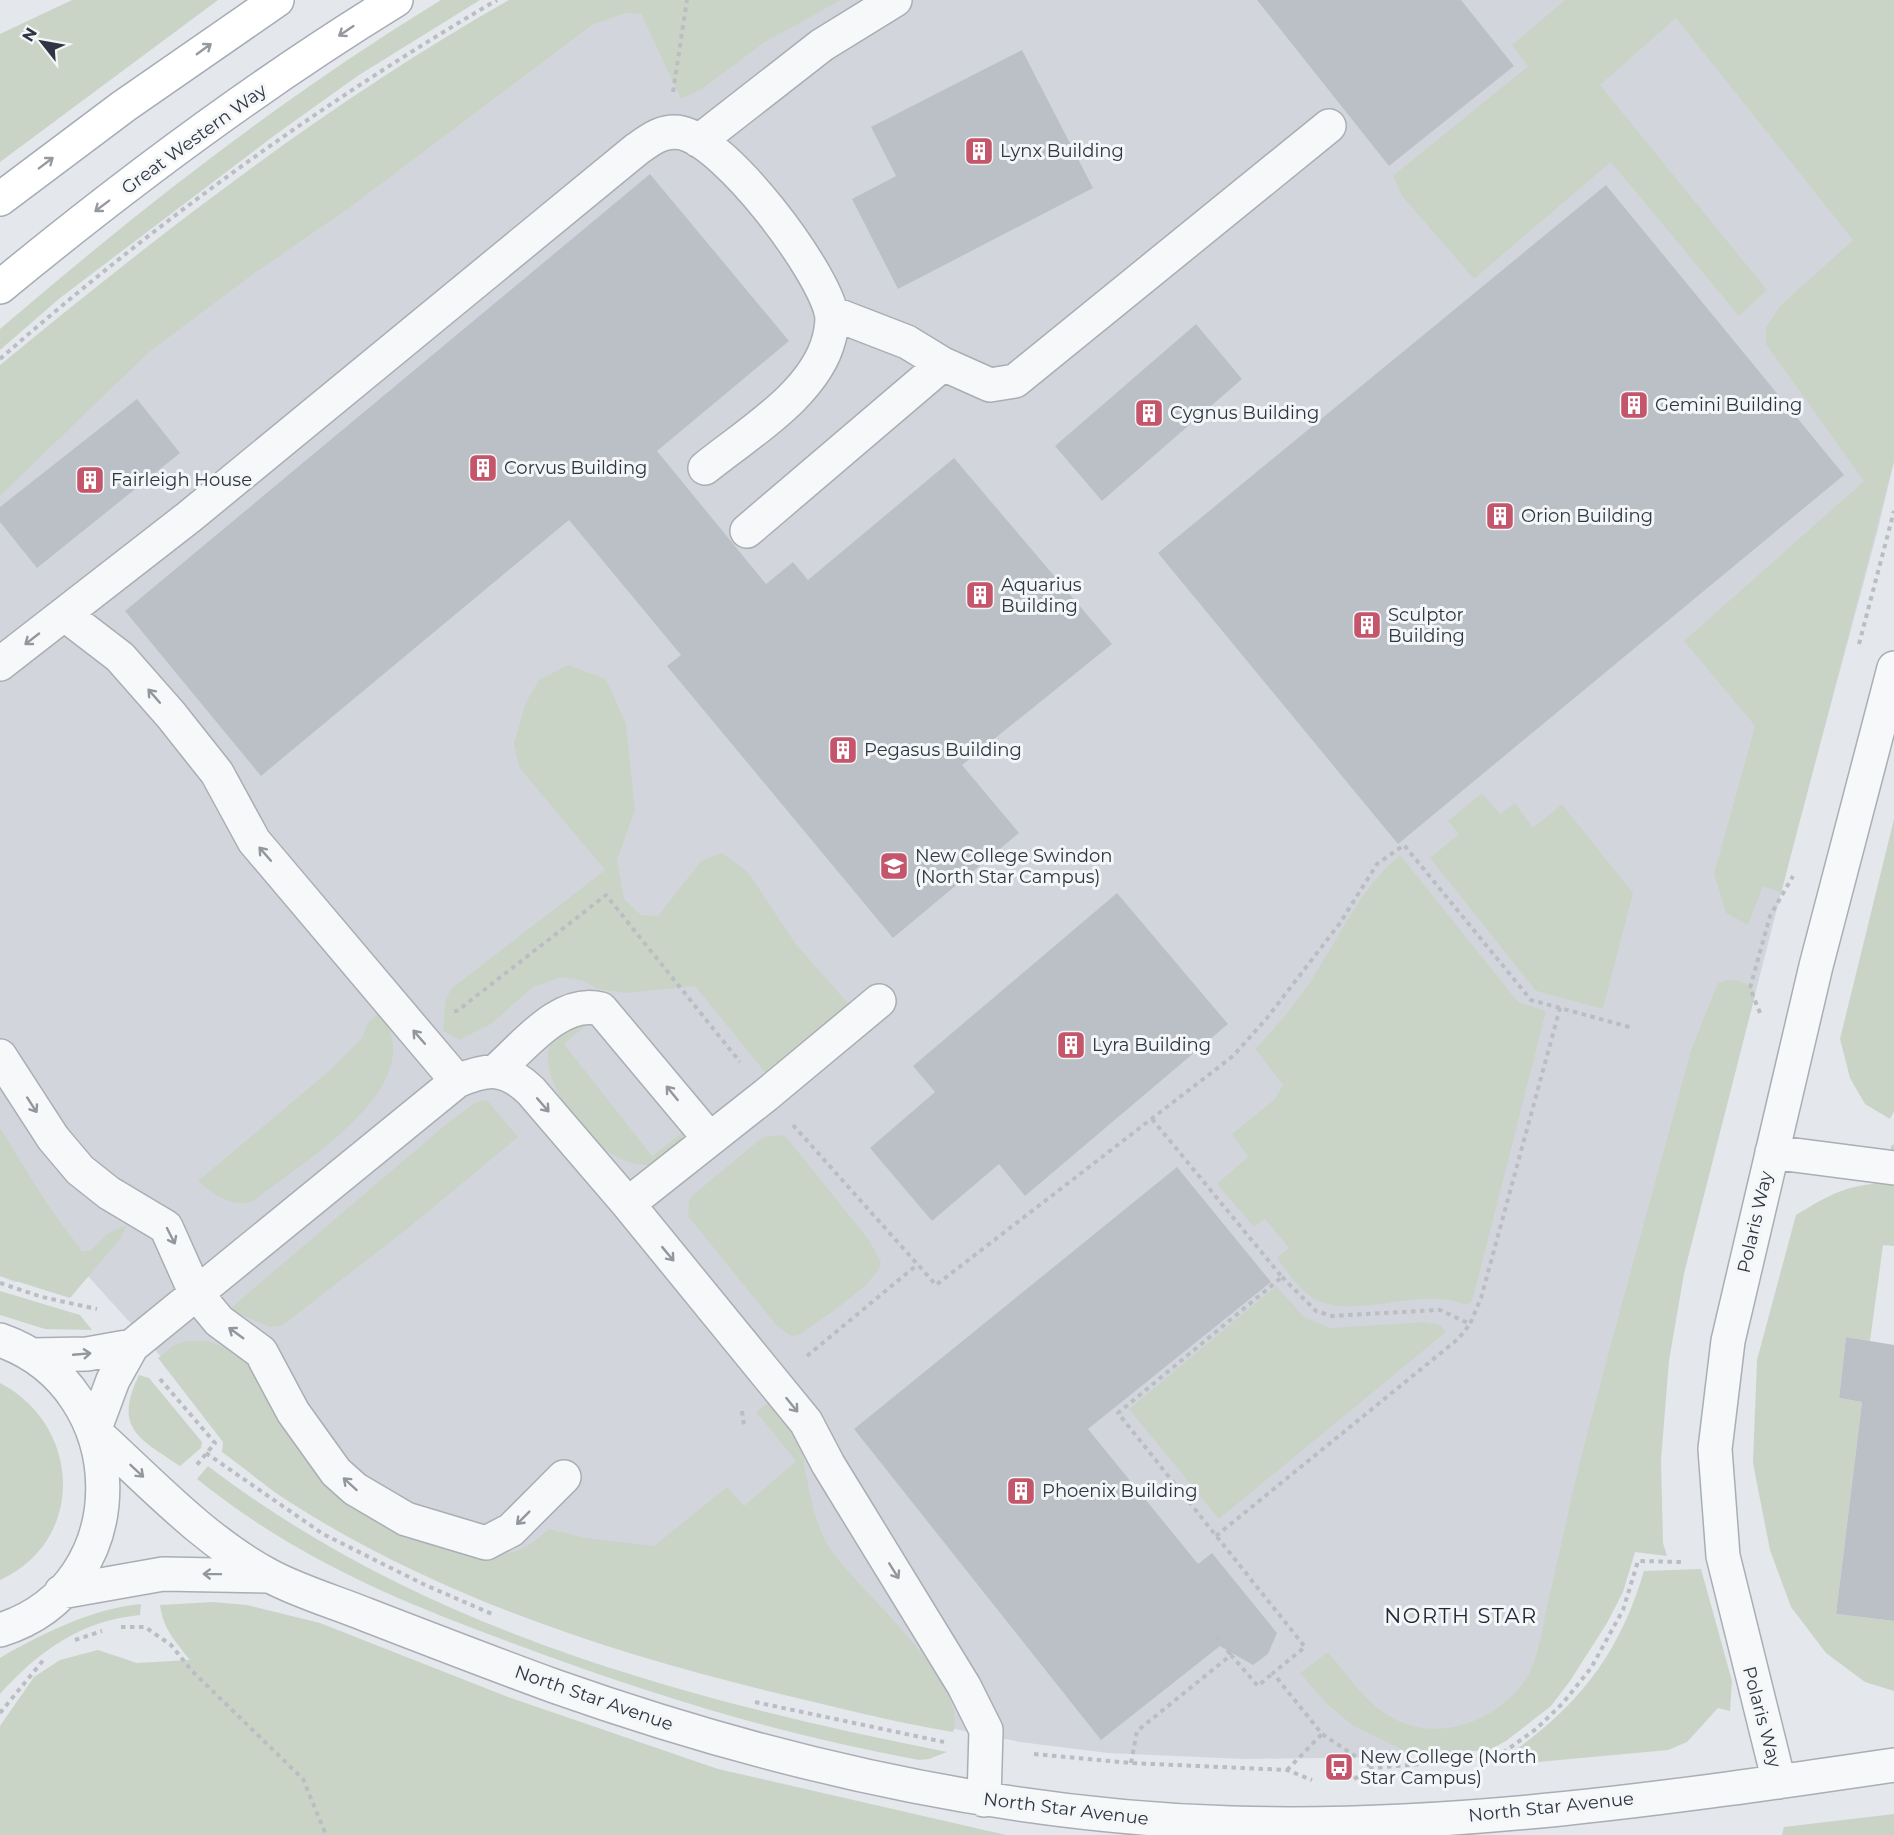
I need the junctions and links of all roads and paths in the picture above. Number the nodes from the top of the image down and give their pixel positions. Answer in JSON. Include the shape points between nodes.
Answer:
{"nodes":[{"id":1,"x":277,"y":0,"type":"edge"},
{"id":2,"x":396,"y":0,"type":"edge"},
{"id":3,"x":497,"y":0,"type":"edge"},
{"id":4,"x":687,"y":0,"type":"edge"},
{"id":5,"x":895,"y":0,"type":"edge"},
{"id":6,"x":1329,"y":126,"type":"dead end"},
{"id":7,"x":668,"y":131,"type":"junction"},
{"id":8,"x":699,"y":141,"type":"junction"},
{"id":9,"x":0,"y":199,"type":"edge"},
{"id":10,"x":0,"y":287,"type":"edge"},
{"id":11,"x":832,"y":313,"type":"junction"},
{"id":12,"x":0,"y":359,"type":"edge"},
{"id":13,"x":943,"y":364,"type":"junction"},
{"id":14,"x":705,"y":468,"type":"dead end"},
{"id":15,"x":747,"y":531,"type":"dead end"},
{"id":16,"x":64,"y":614,"type":"junction"},
{"id":17,"x":0,"y":664,"type":"edge"},
{"id":18,"x":1894,"y":668,"type":"edge"},
{"id":19,"x":879,"y":1001,"type":"dead end"},
{"id":20,"x":1560,"y":1008,"type":"dead end"},
{"id":21,"x":0,"y":1056,"type":"edge"},
{"id":22,"x":497,"y":1070,"type":"junction"},
{"id":23,"x":457,"y":1081,"type":"junction"},
{"id":24,"x":1152,"y":1119,"type":"dead end"},
{"id":25,"x":709,"y":1138,"type":"junction"},
{"id":26,"x":1772,"y":1152,"type":"junction"},
{"id":27,"x":1894,"y":1168,"type":"edge"},
{"id":28,"x":628,"y":1204,"type":"junction"},
{"id":29,"x":918,"y":1264,"type":"dead end"},
{"id":30,"x":1282,"y":1277,"type":"junction"},
{"id":31,"x":195,"y":1292,"type":"junction"},
{"id":32,"x":1470,"y":1324,"type":"junction"},
{"id":33,"x":0,"y":1340,"type":"edge"},
{"id":34,"x":132,"y":1346,"type":"junction"},
{"id":35,"x":32,"y":1355,"type":"junction"},
{"id":36,"x":774,"y":1383,"type":"junction"},
{"id":37,"x":744,"y":1426,"type":"dead end"},
{"id":38,"x":94,"y":1431,"type":"junction"},
{"id":39,"x":206,"y":1453,"type":"dead end"},
{"id":40,"x":564,"y":1476,"type":"dead end"},
{"id":41,"x":1216,"y":1536,"type":"junction"},
{"id":42,"x":1682,"y":1562,"type":"dead end"},
{"id":43,"x":270,"y":1577,"type":"junction"},
{"id":44,"x":62,"y":1592,"type":"junction"},
{"id":45,"x":494,"y":1616,"type":"dead end"},
{"id":46,"x":2,"y":1631,"type":"edge"},
{"id":47,"x":1216,"y":1636,"type":"dead end"},
{"id":48,"x":68,"y":1644,"type":"dead end"},
{"id":49,"x":51,"y":1654,"type":"dead end"},
{"id":50,"x":1231,"y":1655,"type":"junction"},
{"id":51,"x":1273,"y":1673,"type":"junction"},
{"id":52,"x":752,"y":1701,"type":"dead end"},
{"id":53,"x":0,"y":1713,"type":"edge"},
{"id":54,"x":1322,"y":1734,"type":"junction"},
{"id":55,"x":949,"y":1743,"type":"dead end"},
{"id":56,"x":1034,"y":1754,"type":"dead end"},
{"id":57,"x":1131,"y":1762,"type":"junction"},
{"id":58,"x":1894,"y":1765,"type":"edge"},
{"id":59,"x":1373,"y":1768,"type":"junction"},
{"id":60,"x":1287,"y":1770,"type":"junction"},
{"id":61,"x":1350,"y":1781,"type":"dead end"},
{"id":62,"x":1316,"y":1782,"type":"dead end"},
{"id":63,"x":1779,"y":1782,"type":"junction"},
{"id":64,"x":984,"y":1800,"type":"junction"},
{"id":65,"x":326,"y":1835,"type":"edge"}],
"edges":[{"from":9,"to":1,"type":"main road","one_way":true},
{"from":2,"to":10,"type":"main road","name":"Great Western Way","one_way":true,"via":[[265,86]]},
{"from":3,"to":12,"type":"path","via":[[396,60],[293,129],[90,282]]},
{"from":4,"to":7,"type":"path"},
{"from":5,"to":8,"type":"street","via":[[822,45]]},
{"from":6,"to":13,"type":"street","via":[[1015,381],[990,385]]},
{"from":7,"to":8,"type":"street","via":[[684,133]]},
{"from":7,"to":16,"type":"street","via":[[637,149],[189,517]]},
{"from":8,"to":11,"type":"street","via":[[730,166],[789,234],[812,268]]},
{"from":11,"to":13,"type":"street","via":[[907,342]]},
{"from":11,"to":14,"type":"street","via":[[829,339],[816,373]]},
{"from":13,"to":15,"type":"street"},
{"from":16,"to":17,"type":"street","one_way":true},
{"from":23,"to":16,"type":"street","one_way":true,"via":[[254,841],[217,773],[171,715],[120,657]]},
{"from":18,"to":26,"type":"street","name":"Polaris Way"},
{"from":19,"to":25,"type":"street"},
{"from":20,"to":32,"type":"path","via":[[1481,1298]]},
{"from":21,"to":31,"type":"street","one_way":true,"via":[[53,1138],[80,1170],[109,1193],[166,1227]]},
{"from":22,"to":23,"type":"street","via":[[480,1071]]},
{"from":25,"to":22,"type":"street","one_way":true,"via":[[601,1009],[580,1006],[555,1019]]},
{"from":22,"to":28,"type":"street","one_way":true,"via":[[531,1091]]},
{"from":23,"to":31,"type":"street"},
{"from":24,"to":30,"type":"path"},
{"from":25,"to":28,"type":"street"},
{"from":26,"to":27,"type":"street"},
{"from":26,"to":63,"type":"street","name":"Polaris Way","via":[[1728,1341],[1715,1449],[1723,1556]]},
{"from":28,"to":36,"type":"street","one_way":true},
{"from":29,"to":36,"type":"path"},
{"from":30,"to":32,"type":"path","via":[[1316,1311],[1332,1316],[1440,1310]]},
{"from":30,"to":41,"type":"path","via":[[1118,1413]]},
{"from":31,"to":34,"type":"street"},
{"from":40,"to":31,"type":"street","one_way":true,"via":[[511,1530],[486,1543],[463,1539],[388,1510],[336,1472],[293,1412],[261,1352],[219,1321]]},
{"from":32,"to":41,"type":"path","via":[[1458,1339]]},
{"from":33,"to":35,"type":"street","name":"North Star Avenue"},
{"from":35,"to":34,"type":"street","one_way":true,"via":[[87,1354]]},
{"from":34,"to":38,"type":"street","via":[[113,1380]]},
{"from":35,"to":38,"type":"street","name":"North Star Avenue","via":[[69,1388]]},
{"from":36,"to":37,"type":"path","via":[[741,1411]]},
{"from":36,"to":64,"type":"street","one_way":true,"via":[[806,1422],[964,1686],[986,1730]]},
{"from":38,"to":43,"type":"street","name":"North Star Avenue","one_way":true,"via":[[199,1526]]},
{"from":38,"to":44,"type":"street","name":"North Star Avenue","via":[[103,1468],[102,1507],[93,1543]]},
{"from":39,"to":45,"type":"path","via":[[323,1534]]},
{"from":41,"to":51,"type":"path","via":[[1305,1647]]},
{"from":42,"to":59,"type":"path","via":[[1638,1561],[1623,1610],[1591,1668],[1563,1703],[1504,1752],[1481,1759]]},
{"from":43,"to":44,"type":"street","name":"North Star Avenue","one_way":true,"via":[[163,1574]]},
{"from":43,"to":64,"type":"street","name":"North Star Avenue","via":[[518,1673],[642,1716],[779,1757]]},
{"from":44,"to":46,"type":"street","name":"North Star Avenue","via":[[25,1620]]},
{"from":47,"to":50,"type":"path"},
{"from":48,"to":65,"type":"path","via":[[99,1631],[145,1627],[171,1645],[192,1671],[303,1779]]},
{"from":49,"to":53,"type":"path","via":[[42,1659]]},
{"from":50,"to":51,"type":"path","via":[[1258,1686]]},
{"from":50,"to":57,"type":"path","via":[[1137,1731]]},
{"from":51,"to":54,"type":"path"},
{"from":52,"to":55,"type":"path"},
{"from":54,"to":59,"type":"path"},
{"from":54,"to":60,"type":"path"},
{"from":56,"to":57,"type":"path"},
{"from":57,"to":60,"type":"path"},
{"from":58,"to":63,"type":"street","name":"North Star Avenue"},
{"from":59,"to":61,"type":"path"},
{"from":60,"to":62,"type":"path"},
{"from":63,"to":64,"type":"street","name":"North Star Avenue","via":[[1490,1814],[1314,1824],[1129,1817]]}]}
